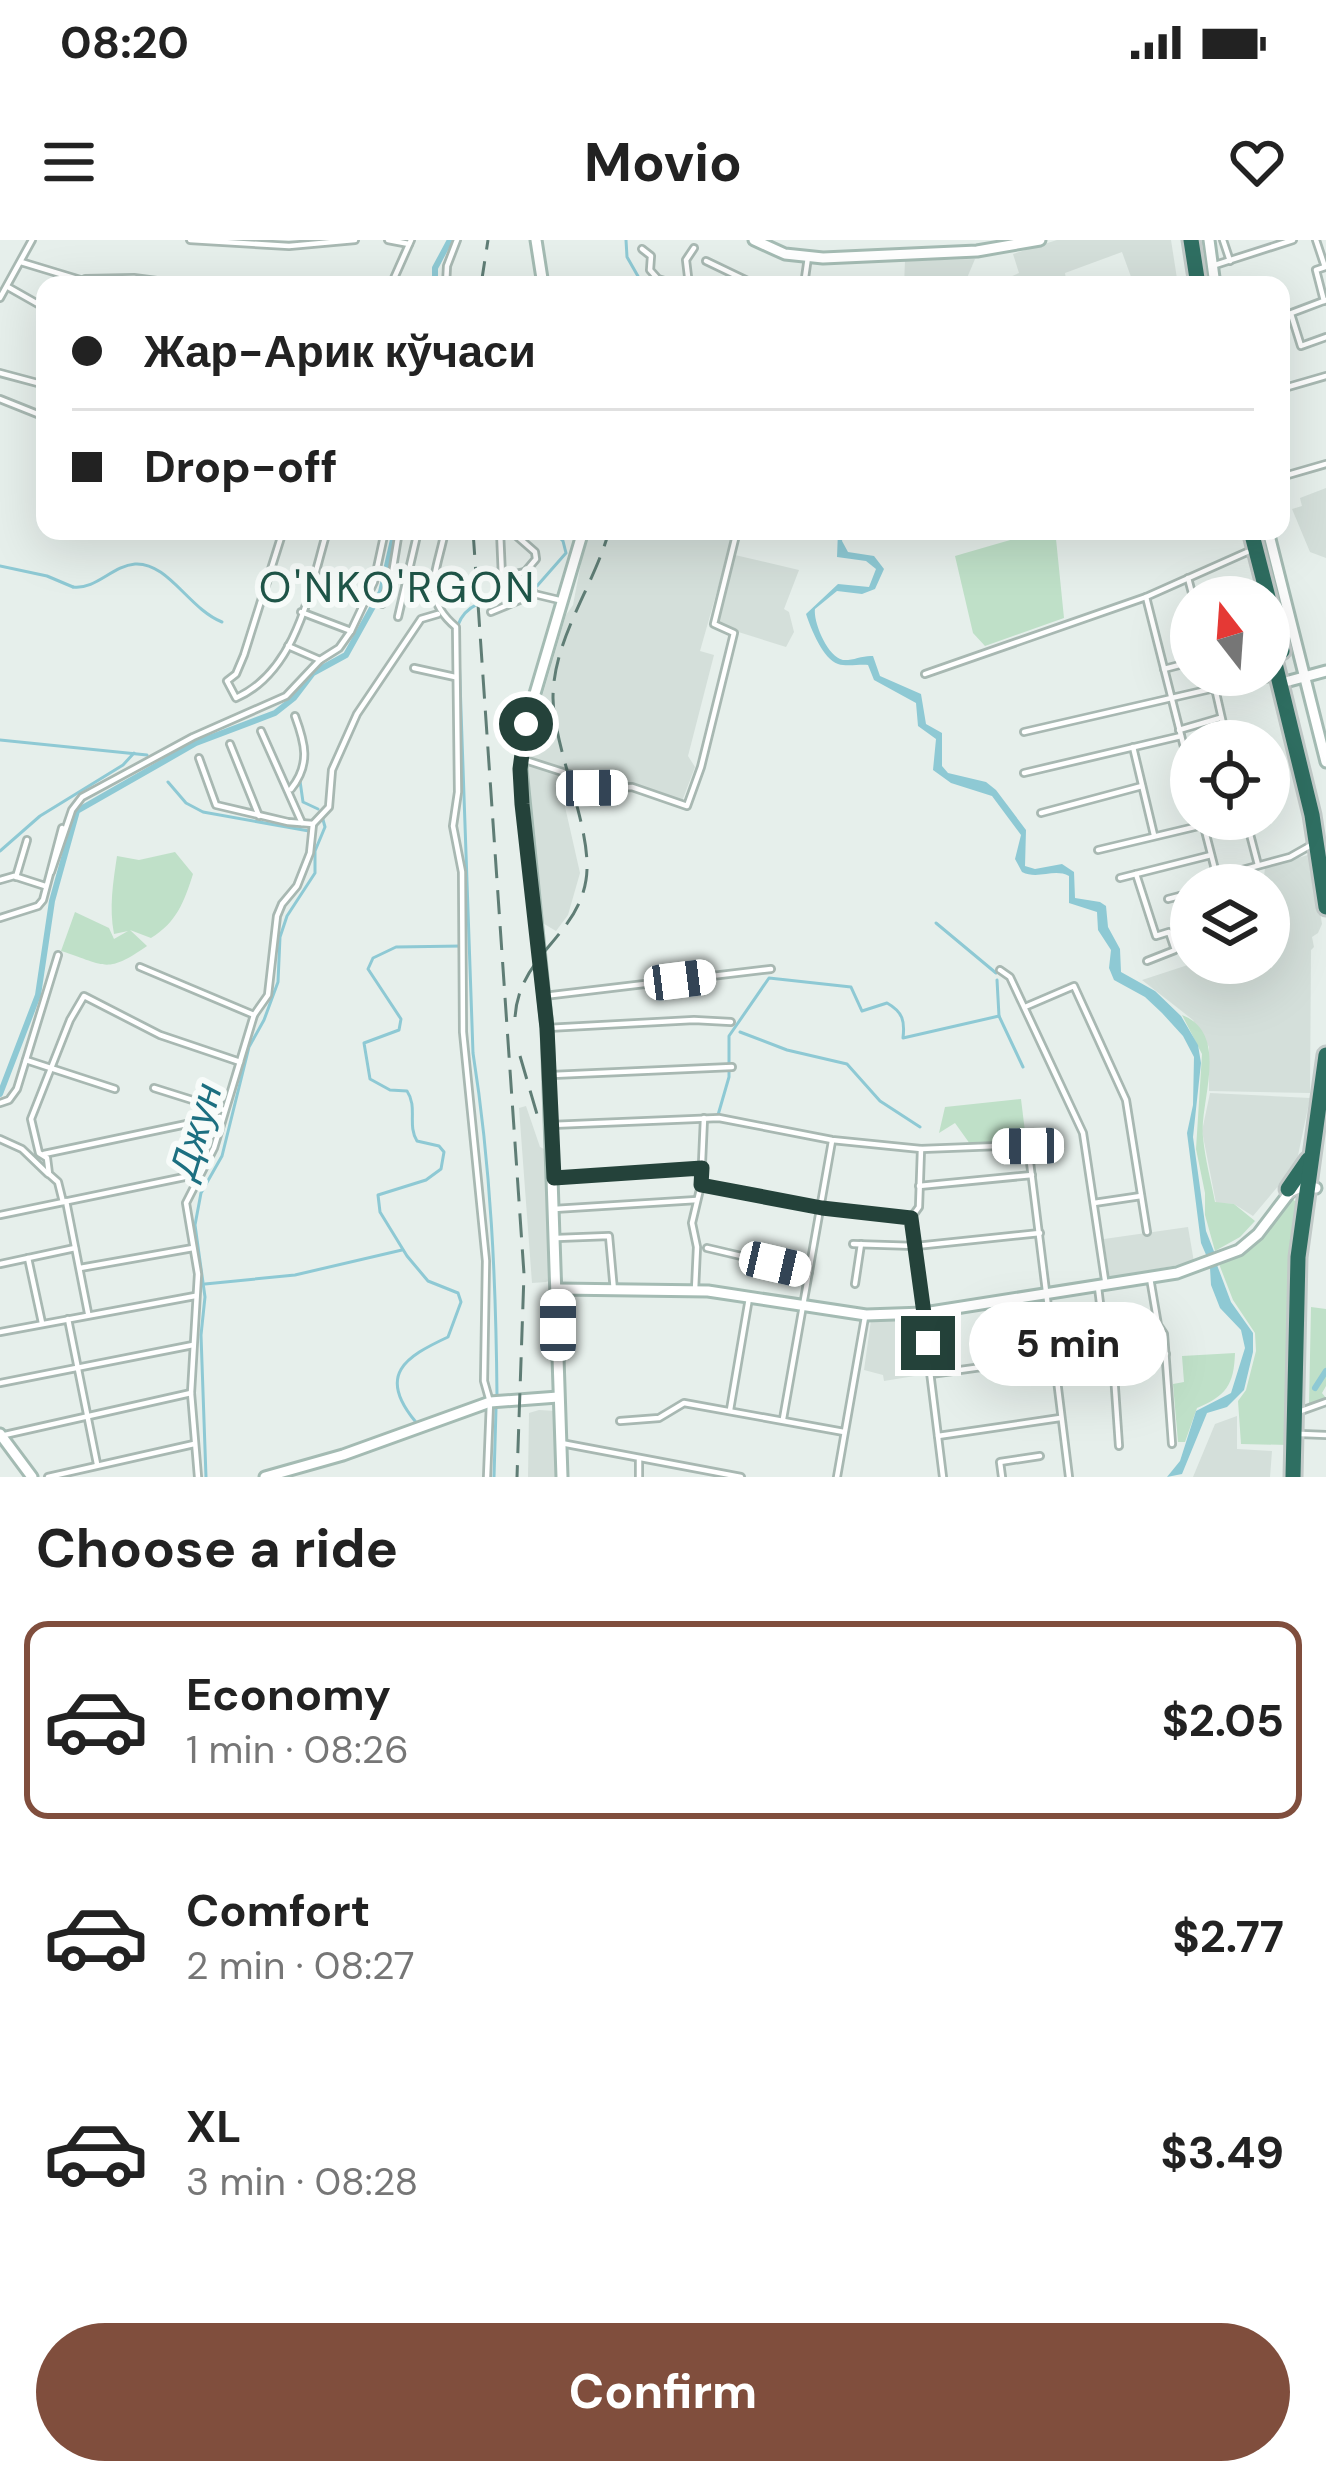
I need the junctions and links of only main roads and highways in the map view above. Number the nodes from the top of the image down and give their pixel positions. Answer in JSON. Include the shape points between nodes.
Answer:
{"nodes":[{"id":1,"x":536,"y":240,"type":"edge"},
{"id":2,"x":754,"y":240,"type":"edge"},
{"id":3,"x":1040,"y":240,"type":"edge"},
{"id":4,"x":1186,"y":240,"type":"edge"},
{"id":5,"x":1208,"y":240,"type":"edge"},
{"id":6,"x":542,"y":276,"type":"edge"},
{"id":7,"x":1192,"y":276,"type":"edge"},
{"id":8,"x":1214,"y":276,"type":"edge"},
{"id":9,"x":580,"y":540,"type":"edge"},
{"id":10,"x":1246,"y":540,"type":"edge"},
{"id":11,"x":1249,"y":540,"type":"edge"},
{"id":12,"x":1269,"y":540,"type":"edge"},
{"id":13,"x":1253,"y":576,"type":"edge"},
{"id":14,"x":1260,"y":576,"type":"edge"},
{"id":15,"x":1275,"y":576,"type":"edge"},
{"id":16,"x":1326,"y":671,"type":"edge"},
{"id":17,"x":1290,"y":678,"type":"junction"},
{"id":18,"x":1295,"y":723,"type":"junction"},
{"id":19,"x":1326,"y":762,"type":"edge"},
{"id":20,"x":1323,"y":814,"type":"edge"},
{"id":21,"x":1322,"y":844,"type":"edge"},
{"id":22,"x":1326,"y":907,"type":"edge"},
{"id":23,"x":1326,"y":1055,"type":"edge"},
{"id":24,"x":1326,"y":1128,"type":"edge"},
{"id":25,"x":1314,"y":1147,"type":"junction"},
{"id":26,"x":1312,"y":1185,"type":"junction"},
{"id":27,"x":1286,"y":1193,"type":"junction"},
{"id":28,"x":1305,"y":1211,"type":"junction"},
{"id":29,"x":1302,"y":1257,"type":"junction"},
{"id":30,"x":557,"y":1289,"type":"junction"},
{"id":31,"x":558,"y":1397,"type":"junction"},
{"id":32,"x":0,"y":1435,"type":"edge"},
{"id":33,"x":32,"y":1477,"type":"edge"},
{"id":34,"x":265,"y":1477,"type":"edge"},
{"id":35,"x":562,"y":1477,"type":"edge"},
{"id":36,"x":1297,"y":1477,"type":"edge"}],
"edges":[{"from":1,"to":6,"type":"main road"},
{"from":2,"to":3,"type":"main road","via":[[808,257],[977,251]]},
{"from":4,"to":7,"type":"highway"},
{"from":5,"to":8,"type":"main road"},
{"from":9,"to":30,"type":"main road","via":[[521,758],[547,1028]]},
{"from":10,"to":13,"type":"highway"},
{"from":11,"to":14,"type":"highway"},
{"from":12,"to":15,"type":"main road"},
{"from":16,"to":17,"type":"main road"},
{"from":17,"to":18,"type":"highway"},
{"from":17,"to":19,"type":"main road"},
{"from":18,"to":20,"type":"highway"},
{"from":18,"to":21,"type":"highway"},
{"from":20,"to":21,"type":"highway"},
{"from":21,"to":22,"type":"highway"},
{"from":23,"to":25,"type":"highway"},
{"from":24,"to":26,"type":"highway"},
{"from":25,"to":26,"type":"highway"},
{"from":25,"to":27,"type":"highway"},
{"from":26,"to":27,"type":"main road"},
{"from":26,"to":28,"type":"highway"},
{"from":26,"to":29,"type":"highway"},
{"from":27,"to":28,"type":"highway"},
{"from":27,"to":30,"type":"main road","via":[[1254,1239],[1199,1265],[924,1313],[866,1315],[695,1290]]},
{"from":28,"to":29,"type":"highway"},
{"from":29,"to":36,"type":"highway"},
{"from":29,"to":36,"type":"highway"},
{"from":30,"to":31,"type":"main road"},
{"from":31,"to":34,"type":"main road","via":[[490,1402]]},
{"from":31,"to":35,"type":"main road"},
{"from":32,"to":33,"type":"main road"}]}
